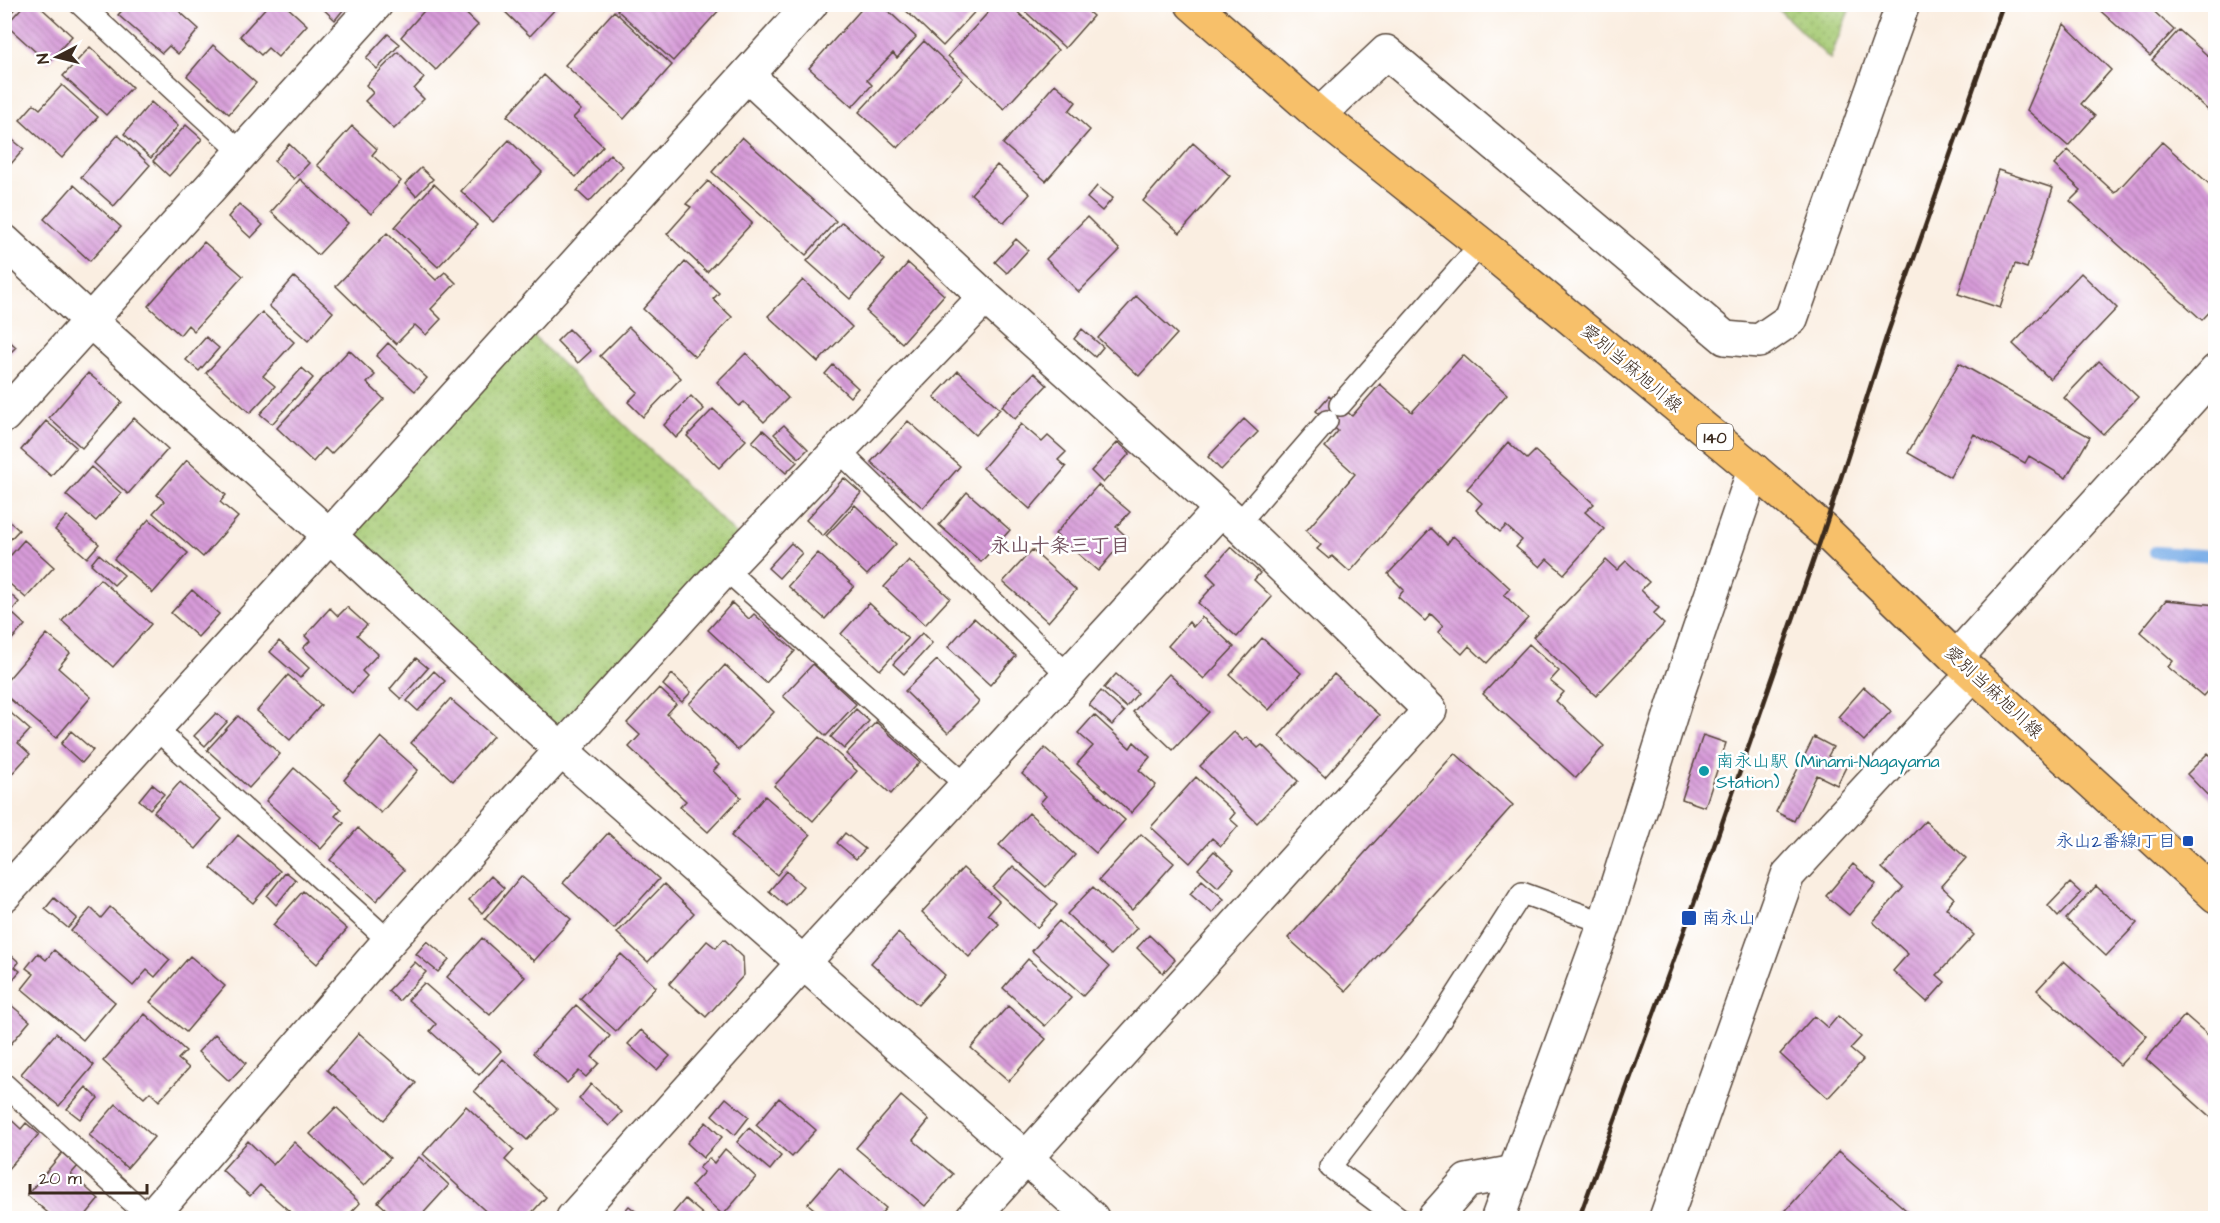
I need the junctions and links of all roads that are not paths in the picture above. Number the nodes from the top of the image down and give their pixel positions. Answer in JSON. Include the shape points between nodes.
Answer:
{"nodes":[{"id":1,"x":80,"y":4,"type":"edge"},
{"id":2,"x":376,"y":4,"type":"edge"},
{"id":3,"x":812,"y":4,"type":"edge"},
{"id":4,"x":1192,"y":4,"type":"edge"},
{"id":5,"x":1903,"y":4,"type":"edge"},
{"id":6,"x":747,"y":75,"type":"junction"},
{"id":7,"x":1319,"y":115,"type":"junction"},
{"id":8,"x":241,"y":152,"type":"junction"},
{"id":9,"x":4,"y":241,"type":"edge"},
{"id":10,"x":1481,"y":244,"type":"junction"},
{"id":11,"x":985,"y":297,"type":"junction"},
{"id":12,"x":89,"y":320,"type":"junction"},
{"id":13,"x":2216,"y":371,"type":"edge"},
{"id":14,"x":4,"y":416,"type":"edge"},
{"id":15,"x":838,"y":450,"type":"junction"},
{"id":16,"x":1754,"y":470,"type":"junction"},
{"id":17,"x":1229,"y":516,"type":"junction"},
{"id":18,"x":330,"y":536,"type":"junction"},
{"id":19,"x":725,"y":568,"type":"junction"},
{"id":20,"x":1964,"y":666,"type":"junction"},
{"id":21,"x":1068,"y":675,"type":"junction"},
{"id":22,"x":156,"y":729,"type":"junction"},
{"id":23,"x":562,"y":751,"type":"junction"},
{"id":24,"x":967,"y":786,"type":"junction"},
{"id":25,"x":4,"y":895,"type":"edge"},
{"id":26,"x":2216,"y":896,"type":"edge"},
{"id":27,"x":1605,"y":923,"type":"junction"},
{"id":28,"x":389,"y":941,"type":"junction"},
{"id":29,"x":803,"y":963,"type":"junction"},
{"id":30,"x":4,"y":1084,"type":"edge"},
{"id":31,"x":1027,"y":1159,"type":"junction"},
{"id":32,"x":1515,"y":1172,"type":"junction"},
{"id":33,"x":150,"y":1218,"type":"edge"},
{"id":34,"x":573,"y":1218,"type":"edge"},
{"id":35,"x":972,"y":1218,"type":"edge"},
{"id":36,"x":1092,"y":1218,"type":"edge"},
{"id":37,"x":1399,"y":1218,"type":"edge"},
{"id":38,"x":1434,"y":1218,"type":"edge"},
{"id":39,"x":1498,"y":1218,"type":"edge"},
{"id":40,"x":1666,"y":1218,"type":"edge"}],
"edges":[{"from":1,"to":8,"type":"lane"},
{"from":2,"to":8,"type":"street"},
{"from":3,"to":6,"type":"street"},
{"from":4,"to":7,"type":"main road","name":"愛別当麻旭川線","number":"140"},
{"from":5,"to":7,"type":"street","via":[[1791,319],[1760,340],[1725,338],[1386,52]]},
{"from":6,"to":11,"type":"street"},
{"from":6,"to":18,"type":"street"},
{"from":7,"to":10,"type":"main road","name":"愛別当麻旭川線","number":"140"},
{"from":8,"to":12,"type":"street"},
{"from":9,"to":12,"type":"street"},
{"from":10,"to":16,"type":"main road","name":"愛別当麻旭川線","number":"140"},
{"from":10,"to":17,"type":"lane","via":[[1334,413]]},
{"from":11,"to":15,"type":"street"},
{"from":11,"to":17,"type":"street"},
{"from":12,"to":14,"type":"street"},
{"from":12,"to":18,"type":"street"},
{"from":13,"to":20,"type":"street"},
{"from":15,"to":19,"type":"street"},
{"from":15,"to":21,"type":"lane"},
{"from":16,"to":20,"type":"main road","name":"愛別当麻旭川線","number":"140","via":[[1824,530]]},
{"from":16,"to":27,"type":"street"},
{"from":17,"to":21,"type":"street"},
{"from":17,"to":31,"type":"street","via":[[1430,710]]},
{"from":18,"to":22,"type":"street"},
{"from":18,"to":23,"type":"street"},
{"from":19,"to":23,"type":"street"},
{"from":19,"to":24,"type":"lane"},
{"from":20,"to":26,"type":"main road","name":"愛別当麻旭川線","number":"140"},
{"from":20,"to":40,"type":"street","via":[[1788,875]]},
{"from":21,"to":24,"type":"street"},
{"from":22,"to":25,"type":"street"},
{"from":22,"to":28,"type":"lane"},
{"from":23,"to":28,"type":"street"},
{"from":23,"to":29,"type":"street"},
{"from":24,"to":29,"type":"street"},
{"from":27,"to":32,"type":"street"},
{"from":27,"to":37,"type":"lane","via":[[1522,892],[1425,1044],[1330,1167]]},
{"from":28,"to":33,"type":"street"},
{"from":29,"to":31,"type":"street"},
{"from":29,"to":34,"type":"street"},
{"from":30,"to":33,"type":"lane"},
{"from":31,"to":35,"type":"street"},
{"from":31,"to":36,"type":"street"},
{"from":32,"to":38,"type":"street","via":[[1467,1181]]},
{"from":32,"to":39,"type":"street"}]}
